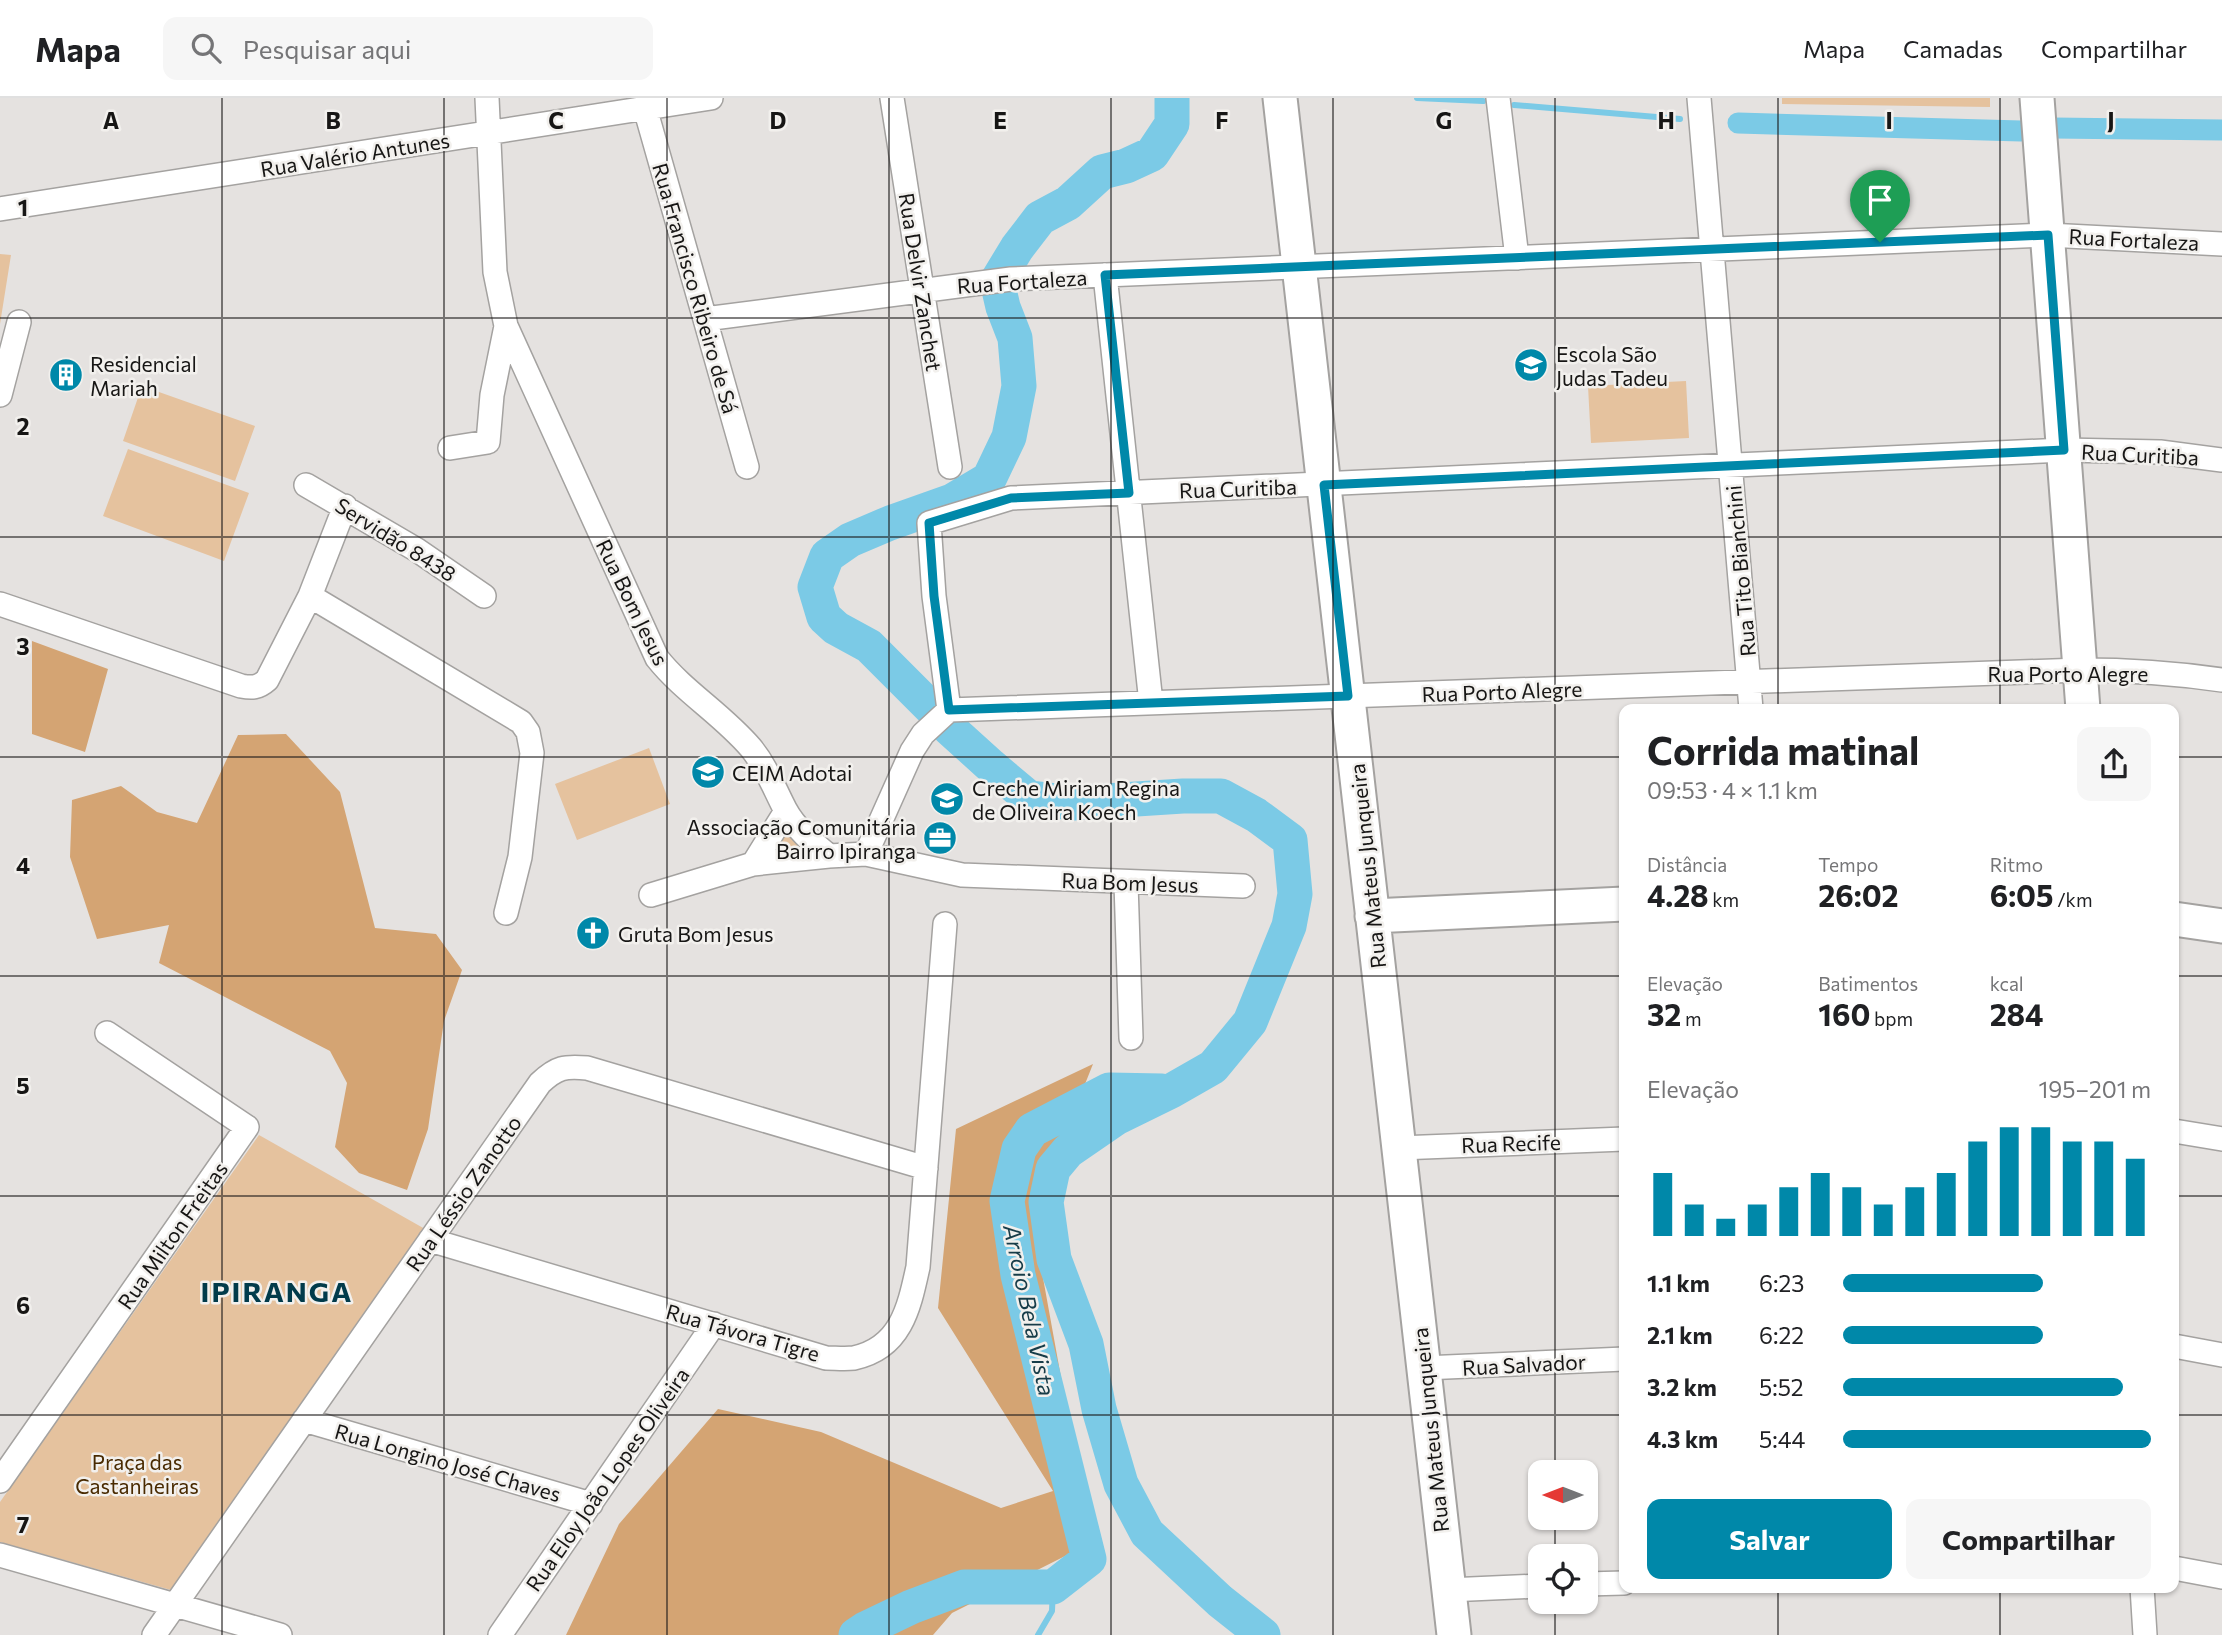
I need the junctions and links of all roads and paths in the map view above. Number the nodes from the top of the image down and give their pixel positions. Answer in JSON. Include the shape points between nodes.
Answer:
{"nodes":[{"id":1,"x":486,"y":98,"type":"edge"},
{"id":2,"x":711,"y":98,"type":"edge"},
{"id":3,"x":892,"y":98,"type":"edge"},
{"id":4,"x":1280,"y":98,"type":"edge"},
{"id":5,"x":1498,"y":98,"type":"edge"},
{"id":6,"x":1699,"y":98,"type":"edge"},
{"id":7,"x":2038,"y":98,"type":"edge"},
{"id":8,"x":645,"y":108,"type":"junction"},
{"id":9,"x":488,"y":133,"type":"junction"},
{"id":10,"x":0,"y":209,"type":"edge"},
{"id":11,"x":2048,"y":235,"type":"junction"},
{"id":12,"x":2222,"y":244,"type":"edge"},
{"id":13,"x":1712,"y":250,"type":"junction"},
{"id":14,"x":1517,"y":258,"type":"junction"},
{"id":15,"x":1299,"y":267,"type":"junction"},
{"id":16,"x":1105,"y":275,"type":"junction"},
{"id":17,"x":922,"y":290,"type":"junction"},
{"id":18,"x":705,"y":319,"type":"junction"},
{"id":19,"x":19,"y":322,"type":"dead end"},
{"id":20,"x":506,"y":326,"type":"junction"},
{"id":21,"x":0,"y":396,"type":"edge"},
{"id":22,"x":450,"y":448,"type":"dead end"},
{"id":23,"x":2064,"y":450,"type":"junction"},
{"id":24,"x":2222,"y":460,"type":"edge"},
{"id":25,"x":1731,"y":464,"type":"junction"},
{"id":26,"x":747,"y":467,"type":"dead end"},
{"id":27,"x":950,"y":467,"type":"dead end"},
{"id":28,"x":306,"y":485,"type":"dead end"},
{"id":29,"x":1324,"y":485,"type":"junction"},
{"id":30,"x":1129,"y":493,"type":"junction"},
{"id":31,"x":345,"y":506,"type":"junction"},
{"id":32,"x":310,"y":596,"type":"junction"},
{"id":33,"x":484,"y":596,"type":"dead end"},
{"id":34,"x":0,"y":604,"type":"edge"},
{"id":35,"x":2080,"y":670,"type":"junction"},
{"id":36,"x":2222,"y":680,"type":"edge"},
{"id":37,"x":1749,"y":682,"type":"junction"},
{"id":38,"x":1348,"y":696,"type":"junction"},
{"id":39,"x":1151,"y":703,"type":"junction"},
{"id":40,"x":1751,"y":704,"type":"edge"},
{"id":41,"x":2083,"y":704,"type":"edge"},
{"id":42,"x":949,"y":710,"type":"junction"},
{"id":43,"x":786,"y":811,"type":"junction"},
{"id":44,"x":866,"y":854,"type":"junction"},
{"id":45,"x":829,"y":856,"type":"junction"},
{"id":46,"x":753,"y":864,"type":"junction"},
{"id":47,"x":1126,"y":883,"type":"junction"},
{"id":48,"x":1243,"y":886,"type":"dead end"},
{"id":49,"x":651,"y":895,"type":"dead end"},
{"id":50,"x":2179,"y":899,"type":"edge"},
{"id":51,"x":1619,"y":904,"type":"edge"},
{"id":52,"x":2222,"y":905,"type":"edge"},
{"id":53,"x":506,"y":913,"type":"dead end"},
{"id":54,"x":2179,"y":920,"type":"edge"},
{"id":55,"x":946,"y":924,"type":"dead end"},
{"id":56,"x":1619,"y":925,"type":"edge"},
{"id":57,"x":1374,"y":926,"type":"junction"},
{"id":58,"x":2222,"y":926,"type":"edge"},
{"id":59,"x":107,"y":1033,"type":"dead end"},
{"id":60,"x":1131,"y":1038,"type":"dead end"},
{"id":61,"x":2179,"y":1132,"type":"edge"},
{"id":62,"x":1619,"y":1139,"type":"edge"},
{"id":63,"x":2222,"y":1139,"type":"edge"},
{"id":64,"x":1399,"y":1148,"type":"junction"},
{"id":65,"x":926,"y":1168,"type":"junction"},
{"id":66,"x":430,"y":1240,"type":"junction"},
{"id":67,"x":714,"y":1324,"type":"junction"},
{"id":68,"x":2179,"y":1347,"type":"edge"},
{"id":69,"x":2222,"y":1355,"type":"edge"},
{"id":70,"x":1619,"y":1359,"type":"edge"},
{"id":71,"x":1424,"y":1368,"type":"junction"},
{"id":72,"x":304,"y":1420,"type":"junction"},
{"id":73,"x":0,"y":1481,"type":"edge"},
{"id":74,"x":591,"y":1504,"type":"junction"},
{"id":75,"x":0,"y":1555,"type":"edge"},
{"id":76,"x":2179,"y":1570,"type":"edge"},
{"id":77,"x":2222,"y":1577,"type":"edge"},
{"id":78,"x":1619,"y":1583,"type":"edge"},
{"id":79,"x":1598,"y":1584,"type":"edge"},
{"id":80,"x":1528,"y":1587,"type":"edge"},
{"id":81,"x":1448,"y":1590,"type":"junction"},
{"id":82,"x":2142,"y":1593,"type":"edge"},
{"id":83,"x":175,"y":1605,"type":"junction"},
{"id":84,"x":154,"y":1635,"type":"edge"},
{"id":85,"x":280,"y":1635,"type":"edge"},
{"id":86,"x":500,"y":1635,"type":"edge"},
{"id":87,"x":1454,"y":1635,"type":"edge"},
{"id":88,"x":2145,"y":1635,"type":"edge"}],
"edges":[{"from":1,"to":9,"type":"street","name":"Rua Bom Jesus"},
{"from":2,"to":8,"type":"street","name":"Rua Valério Antunes"},
{"from":3,"to":17,"type":"street","name":"Rua Delvir Zanchet"},
{"from":4,"to":15,"type":"main road","name":"Rua Mateus Junqueira"},
{"from":5,"to":14,"type":"street"},
{"from":6,"to":13,"type":"street","name":"Rua Tito Bianchini"},
{"from":7,"to":11,"type":"main road"},
{"from":8,"to":9,"type":"street","name":"Rua Valério Antunes"},
{"from":8,"to":18,"type":"street","name":"Rua Francisco Ribeiro de Sá"},
{"from":9,"to":10,"type":"street","name":"Rua Valério Antunes"},
{"from":9,"to":20,"type":"street","name":"Rua Bom Jesus","via":[[495,272]]},
{"from":11,"to":12,"type":"street","name":"Rua Fortaleza"},
{"from":11,"to":13,"type":"street","name":"Rua Fortaleza"},
{"from":11,"to":23,"type":"main road"},
{"from":13,"to":14,"type":"street","name":"Rua Fortaleza"},
{"from":13,"to":25,"type":"street","name":"Rua Tito Bianchini"},
{"from":14,"to":15,"type":"street","name":"Rua Fortaleza"},
{"from":15,"to":16,"type":"street","name":"Rua Fortaleza"},
{"from":15,"to":29,"type":"main road","name":"Rua Mateus Junqueira"},
{"from":16,"to":17,"type":"street","name":"Rua Fortaleza","via":[[986,281]]},
{"from":16,"to":30,"type":"street"},
{"from":17,"to":18,"type":"street","name":"Rua Fortaleza"},
{"from":17,"to":27,"type":"street","name":"Rua Delvir Zanchet"},
{"from":18,"to":26,"type":"street","name":"Rua Francisco Ribeiro de Sá"},
{"from":19,"to":21,"type":"street"},
{"from":20,"to":22,"type":"street","via":[[488,442]]},
{"from":20,"to":43,"type":"street","name":"Rua Bom Jesus","via":[[657,658],[671,677],[751,748]]},
{"from":23,"to":24,"type":"street","name":"Rua Curitiba","via":[[2160,452]]},
{"from":23,"to":25,"type":"street","name":"Rua Curitiba"},
{"from":23,"to":35,"type":"main road"},
{"from":25,"to":29,"type":"street","name":"Rua Curitiba"},
{"from":25,"to":37,"type":"street","name":"Rua Tito Bianchini"},
{"from":28,"to":31,"type":"street","name":"Servidão 8438"},
{"from":29,"to":30,"type":"street","name":"Rua Curitiba"},
{"from":29,"to":38,"type":"main road","name":"Rua Mateus Junqueira"},
{"from":30,"to":39,"type":"street"},
{"from":30,"to":42,"type":"street","name":"Rua Curitiba","via":[[1011,498],[929,523]]},
{"from":31,"to":32,"type":"street"},
{"from":31,"to":33,"type":"street","name":"Servidão 8438"},
{"from":32,"to":34,"type":"street","via":[[267,680],[251,688]]},
{"from":32,"to":53,"type":"street","via":[[521,722],[528,732],[532,752],[526,821]]},
{"from":35,"to":36,"type":"street","name":"Rua Porto Alegre"},
{"from":35,"to":37,"type":"street","name":"Rua Porto Alegre"},
{"from":35,"to":41,"type":"main road"},
{"from":37,"to":38,"type":"street","name":"Rua Porto Alegre"},
{"from":37,"to":40,"type":"street","name":"Rua Tito Bianchini"},
{"from":38,"to":39,"type":"street","name":"Rua Porto Alegre"},
{"from":38,"to":57,"type":"main road","name":"Rua Mateus Junqueira"},
{"from":39,"to":42,"type":"street","name":"Rua Porto Alegre"},
{"from":42,"to":44,"type":"street","via":[[912,751]]},
{"from":43,"to":45,"type":"street","name":"Rua Bom Jesus"},
{"from":43,"to":46,"type":"street"},
{"from":44,"to":45,"type":"street","name":"Rua Bom Jesus"},
{"from":44,"to":47,"type":"street","name":"Rua Bom Jesus","via":[[962,875]]},
{"from":45,"to":46,"type":"street"},
{"from":46,"to":49,"type":"street"},
{"from":47,"to":48,"type":"street","name":"Rua Bom Jesus"},
{"from":47,"to":60,"type":"street"},
{"from":50,"to":52,"type":"main road"},
{"from":51,"to":57,"type":"main road"},
{"from":54,"to":58,"type":"main road"},
{"from":55,"to":65,"type":"street","name":"Rua Távora Tigre"},
{"from":56,"to":57,"type":"main road"},
{"from":57,"to":64,"type":"main road","name":"Rua Mateus Junqueira"},
{"from":59,"to":73,"type":"street","name":"Rua Milton Freitas","via":[[247,1127]]},
{"from":61,"to":63,"type":"street"},
{"from":62,"to":64,"type":"street","name":"Rua Recife"},
{"from":64,"to":71,"type":"main road","name":"Rua Mateus Junqueira"},
{"from":65,"to":66,"type":"street","name":"Rua Léssio Zanotto","via":[[570,1066],[553,1070],[540,1083]]},
{"from":65,"to":67,"type":"street","name":"Rua Távora Tigre","via":[[918,1267],[909,1307],[895,1334],[878,1349],[853,1358],[826,1358]]},
{"from":66,"to":67,"type":"street","name":"Rua Távora Tigre"},
{"from":66,"to":72,"type":"street","name":"Rua Léssio Zanotto"},
{"from":67,"to":74,"type":"street","name":"Rua Eloy João Lopes Oliveira"},
{"from":68,"to":69,"type":"street"},
{"from":70,"to":71,"type":"street","name":"Rua Salvador"},
{"from":71,"to":81,"type":"main road","name":"Rua Mateus Junqueira"},
{"from":72,"to":74,"type":"street","name":"Rua Longino José Chaves"},
{"from":72,"to":83,"type":"street","name":"Rua Léssio Zanotto"},
{"from":74,"to":86,"type":"street","name":"Rua Eloy João Lopes Oliveira"},
{"from":75,"to":83,"type":"street"},
{"from":76,"to":77,"type":"street"},
{"from":78,"to":79,"type":"street"},
{"from":80,"to":81,"type":"street"},
{"from":81,"to":87,"type":"main road","name":"Rua Mateus Junqueira"},
{"from":82,"to":88,"type":"street"},
{"from":83,"to":84,"type":"street","name":"Rua Léssio Zanotto"},
{"from":83,"to":85,"type":"street"}]}
